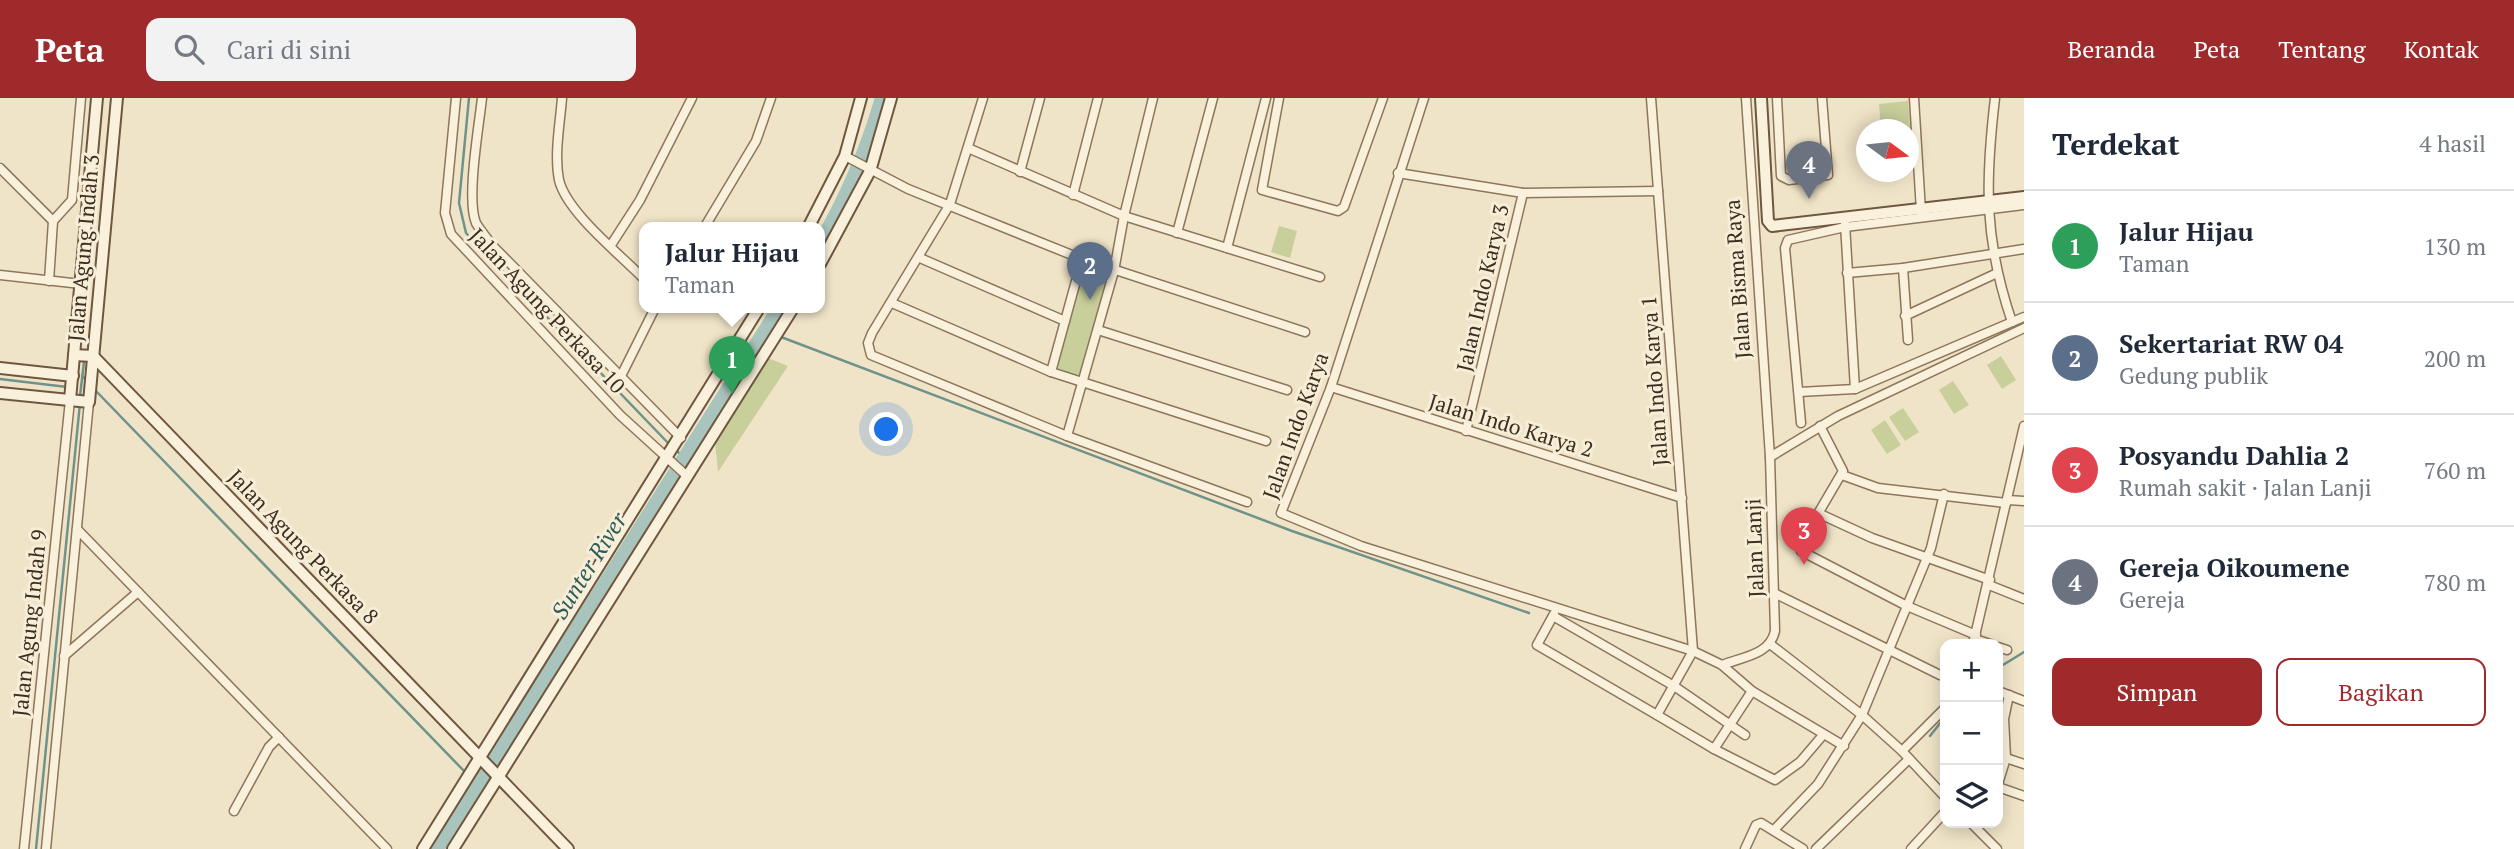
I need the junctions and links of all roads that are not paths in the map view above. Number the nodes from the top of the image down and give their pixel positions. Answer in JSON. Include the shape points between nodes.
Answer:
{"nodes":[{"id":1,"x":81,"y":98,"type":"edge"},
{"id":2,"x":97,"y":98,"type":"edge"},
{"id":3,"x":117,"y":98,"type":"edge"},
{"id":4,"x":456,"y":98,"type":"edge"},
{"id":5,"x":482,"y":98,"type":"edge"},
{"id":6,"x":562,"y":98,"type":"edge"},
{"id":7,"x":692,"y":98,"type":"edge"},
{"id":8,"x":771,"y":98,"type":"edge"},
{"id":9,"x":861,"y":98,"type":"edge"},
{"id":10,"x":891,"y":98,"type":"edge"},
{"id":11,"x":982,"y":98,"type":"edge"},
{"id":12,"x":1040,"y":98,"type":"edge"},
{"id":13,"x":1098,"y":98,"type":"edge"},
{"id":14,"x":1153,"y":98,"type":"edge"},
{"id":15,"x":1213,"y":98,"type":"edge"},
{"id":16,"x":1266,"y":98,"type":"edge"},
{"id":17,"x":1279,"y":98,"type":"edge"},
{"id":18,"x":1383,"y":98,"type":"edge"},
{"id":19,"x":1424,"y":98,"type":"edge"},
{"id":20,"x":1651,"y":98,"type":"edge"},
{"id":21,"x":1746,"y":98,"type":"edge"},
{"id":22,"x":1761,"y":98,"type":"edge"},
{"id":23,"x":1777,"y":98,"type":"edge"},
{"id":24,"x":1822,"y":98,"type":"edge"},
{"id":25,"x":1914,"y":98,"type":"edge"},
{"id":26,"x":1995,"y":98,"type":"edge"},
{"id":27,"x":968,"y":148,"type":"junction"},
{"id":28,"x":848,"y":158,"type":"junction"},
{"id":29,"x":0,"y":168,"type":"edge"},
{"id":30,"x":867,"y":169,"type":"junction"},
{"id":31,"x":1020,"y":172,"type":"junction"},
{"id":32,"x":1398,"y":173,"type":"junction"},
{"id":33,"x":1658,"y":191,"type":"junction"},
{"id":34,"x":1523,"y":193,"type":"junction"},
{"id":35,"x":1073,"y":195,"type":"junction"},
{"id":36,"x":2024,"y":197,"type":"edge"},
{"id":37,"x":950,"y":204,"type":"junction"},
{"id":38,"x":2024,"y":205,"type":"edge"},
{"id":39,"x":1988,"y":206,"type":"junction"},
{"id":40,"x":1922,"y":211,"type":"junction"},
{"id":41,"x":1124,"y":216,"type":"junction"},
{"id":42,"x":53,"y":221,"type":"junction"},
{"id":43,"x":708,"y":222,"type":"edge"},
{"id":44,"x":811,"y":222,"type":"edge"},
{"id":45,"x":1844,"y":223,"type":"junction"},
{"id":46,"x":1177,"y":233,"type":"junction"},
{"id":47,"x":611,"y":245,"type":"junction"},
{"id":48,"x":1227,"y":248,"type":"junction"},
{"id":49,"x":2024,"y":250,"type":"edge"},
{"id":50,"x":825,"y":254,"type":"edge"},
{"id":51,"x":1993,"y":254,"type":"junction"},
{"id":52,"x":920,"y":258,"type":"junction"},
{"id":53,"x":1082,"y":259,"type":"junction"},
{"id":54,"x":1903,"y":268,"type":"junction"},
{"id":55,"x":1114,"y":271,"type":"junction"},
{"id":56,"x":639,"y":273,"type":"edge"},
{"id":57,"x":1847,"y":273,"type":"junction"},
{"id":58,"x":1995,"y":274,"type":"junction"},
{"id":59,"x":0,"y":275,"type":"edge"},
{"id":60,"x":1320,"y":277,"type":"dead end"},
{"id":61,"x":49,"y":281,"type":"junction"},
{"id":62,"x":81,"y":284,"type":"junction"},
{"id":63,"x":892,"y":303,"type":"junction"},
{"id":64,"x":652,"y":313,"type":"edge"},
{"id":65,"x":756,"y":313,"type":"edge"},
{"id":66,"x":790,"y":313,"type":"edge"},
{"id":67,"x":1905,"y":316,"type":"junction"},
{"id":68,"x":2024,"y":317,"type":"edge"},
{"id":69,"x":1065,"y":321,"type":"junction"},
{"id":70,"x":2012,"y":322,"type":"junction"},
{"id":71,"x":2024,"y":328,"type":"edge"},
{"id":72,"x":1098,"y":330,"type":"junction"},
{"id":73,"x":1305,"y":332,"type":"dead end"},
{"id":74,"x":1908,"y":340,"type":"dead end"},
{"id":75,"x":74,"y":355,"type":"junction"},
{"id":76,"x":93,"y":356,"type":"junction"},
{"id":77,"x":0,"y":368,"type":"edge"},
{"id":78,"x":1051,"y":372,"type":"junction"},
{"id":79,"x":621,"y":376,"type":"junction"},
{"id":80,"x":73,"y":378,"type":"junction"},
{"id":81,"x":1083,"y":383,"type":"junction"},
{"id":82,"x":1331,"y":387,"type":"junction"},
{"id":83,"x":1855,"y":389,"type":"junction"},
{"id":84,"x":1287,"y":390,"type":"dead end"},
{"id":85,"x":1799,"y":392,"type":"junction"},
{"id":86,"x":0,"y":394,"type":"edge"},
{"id":87,"x":77,"y":400,"type":"junction"},
{"id":88,"x":1801,"y":423,"type":"dead end"},
{"id":89,"x":1820,"y":426,"type":"junction"},
{"id":90,"x":2024,"y":426,"type":"edge"},
{"id":91,"x":1466,"y":431,"type":"junction"},
{"id":92,"x":1067,"y":436,"type":"junction"},
{"id":93,"x":680,"y":440,"type":"junction"},
{"id":94,"x":1266,"y":441,"type":"dead end"},
{"id":95,"x":1770,"y":457,"type":"junction"},
{"id":96,"x":670,"y":459,"type":"junction"},
{"id":97,"x":685,"y":475,"type":"junction"},
{"id":98,"x":1842,"y":475,"type":"junction"},
{"id":99,"x":1944,"y":494,"type":"junction"},
{"id":100,"x":1682,"y":498,"type":"junction"},
{"id":101,"x":2006,"y":501,"type":"junction"},
{"id":102,"x":2024,"y":501,"type":"edge"},
{"id":103,"x":1247,"y":502,"type":"dead end"},
{"id":104,"x":1820,"y":514,"type":"junction"},
{"id":105,"x":76,"y":529,"type":"junction"},
{"id":106,"x":1927,"y":556,"type":"junction"},
{"id":107,"x":1989,"y":582,"type":"junction"},
{"id":108,"x":138,"y":592,"type":"junction"},
{"id":109,"x":1774,"y":593,"type":"junction"},
{"id":110,"x":2024,"y":599,"type":"edge"},
{"id":111,"x":1907,"y":606,"type":"junction"},
{"id":112,"x":1555,"y":612,"type":"junction"},
{"id":113,"x":1973,"y":639,"type":"edge"},
{"id":114,"x":1975,"y":639,"type":"edge"},
{"id":115,"x":1770,"y":644,"type":"junction"},
{"id":116,"x":1887,"y":648,"type":"junction"},
{"id":117,"x":2003,"y":649,"type":"edge"},
{"id":118,"x":2007,"y":650,"type":"dead end"},
{"id":119,"x":1693,"y":651,"type":"junction"},
{"id":120,"x":64,"y":656,"type":"junction"},
{"id":121,"x":1722,"y":665,"type":"junction"},
{"id":122,"x":1940,"y":676,"type":"dead end"},
{"id":123,"x":1674,"y":686,"type":"junction"},
{"id":124,"x":1752,"y":691,"type":"junction"},
{"id":125,"x":2003,"y":693,"type":"edge"},
{"id":126,"x":2009,"y":695,"type":"junction"},
{"id":127,"x":2024,"y":701,"type":"edge"},
{"id":128,"x":1940,"y":713,"type":"edge"},
{"id":129,"x":1657,"y":715,"type":"junction"},
{"id":130,"x":1862,"y":715,"type":"junction"},
{"id":131,"x":1731,"y":723,"type":"junction"},
{"id":132,"x":1745,"y":735,"type":"dead end"},
{"id":133,"x":1823,"y":735,"type":"junction"},
{"id":134,"x":279,"y":737,"type":"junction"},
{"id":135,"x":1844,"y":746,"type":"junction"},
{"id":136,"x":1714,"y":749,"type":"junction"},
{"id":137,"x":1902,"y":751,"type":"junction"},
{"id":138,"x":2006,"y":758,"type":"junction"},
{"id":139,"x":1909,"y":760,"type":"junction"},
{"id":140,"x":480,"y":761,"type":"junction"},
{"id":141,"x":2024,"y":764,"type":"edge"},
{"id":142,"x":2003,"y":768,"type":"edge"},
{"id":143,"x":496,"y":776,"type":"junction"},
{"id":144,"x":2003,"y":788,"type":"edge"},
{"id":145,"x":1940,"y":792,"type":"edge"},
{"id":146,"x":2024,"y":796,"type":"edge"},
{"id":147,"x":234,"y":811,"type":"dead end"},
{"id":148,"x":1940,"y":817,"type":"edge"},
{"id":149,"x":1979,"y":828,"type":"edge"},
{"id":150,"x":1774,"y":830,"type":"junction"},
{"id":151,"x":1991,"y":847,"type":"edge"},
{"id":152,"x":24,"y":849,"type":"edge"},
{"id":153,"x":46,"y":849,"type":"edge"},
{"id":154,"x":387,"y":849,"type":"edge"},
{"id":155,"x":423,"y":849,"type":"edge"},
{"id":156,"x":453,"y":849,"type":"edge"},
{"id":157,"x":568,"y":849,"type":"edge"},
{"id":158,"x":1745,"y":849,"type":"edge"},
{"id":159,"x":1803,"y":849,"type":"edge"},
{"id":160,"x":1816,"y":849,"type":"edge"},
{"id":161,"x":1911,"y":849,"type":"edge"}],
"edges":[{"from":1,"to":42,"type":"street","via":[[72,200]]},
{"from":2,"to":62,"type":"street","name":"Jalan Agung Indah 3"},
{"from":3,"to":76,"type":"street","name":"Jalan Agung Indah 3"},
{"from":4,"to":96,"type":"street","name":"Jalan Agung Perkasa 10","via":[[445,213],[451,234],[620,415]]},
{"from":5,"to":79,"type":"street","name":"Jalan Agung Perkasa 10","via":[[475,220],[492,245]]},
{"from":6,"to":47,"type":"street","via":[[560,183],[580,213]]},
{"from":7,"to":47,"type":"street","via":[[640,200]]},
{"from":8,"to":43,"type":"street","via":[[755,141]]},
{"from":9,"to":28,"type":"street"},
{"from":10,"to":30,"type":"street"},
{"from":11,"to":27,"type":"street"},
{"from":12,"to":31,"type":"street"},
{"from":13,"to":35,"type":"street"},
{"from":14,"to":41,"type":"street"},
{"from":15,"to":46,"type":"street"},
{"from":16,"to":48,"type":"street"},
{"from":17,"to":18,"type":"street","via":[[1262,190],[1338,211],[1344,207]]},
{"from":19,"to":32,"type":"street","name":"Jalan Indo Karya"},
{"from":20,"to":33,"type":"street","name":"Jalan Indo Karya 1"},
{"from":21,"to":95,"type":"street","name":"Jalan Bisma Raya"},
{"from":22,"to":45,"type":"street","name":"Jalan Bisma Raya","via":[[1768,221],[1772,226]]},
{"from":23,"to":24,"type":"street","via":[[1781,176],[1788,180],[1828,174]]},
{"from":25,"to":40,"type":"street"},
{"from":26,"to":39,"type":"street"},
{"from":27,"to":31,"type":"street"},
{"from":27,"to":37,"type":"street"},
{"from":28,"to":30,"type":"street"},
{"from":28,"to":44,"type":"street"},
{"from":29,"to":42,"type":"street"},
{"from":30,"to":37,"type":"street"},
{"from":30,"to":50,"type":"street"},
{"from":31,"to":35,"type":"street"},
{"from":32,"to":34,"type":"street"},
{"from":32,"to":82,"type":"street","name":"Jalan Indo Karya"},
{"from":33,"to":34,"type":"street"},
{"from":33,"to":100,"type":"street","name":"Jalan Indo Karya 1"},
{"from":34,"to":91,"type":"street","name":"Jalan Indo Karya 3"},
{"from":35,"to":41,"type":"street"},
{"from":36,"to":39,"type":"street","name":"Jalan Bisma Raya"},
{"from":37,"to":52,"type":"street"},
{"from":37,"to":53,"type":"street"},
{"from":38,"to":39,"type":"street"},
{"from":39,"to":40,"type":"street","name":"Jalan Bisma Raya"},
{"from":39,"to":45,"type":"street"},
{"from":39,"to":51,"type":"street"},
{"from":40,"to":45,"type":"street","name":"Jalan Bisma Raya"},
{"from":41,"to":46,"type":"street"},
{"from":41,"to":55,"type":"street"},
{"from":42,"to":61,"type":"street"},
{"from":45,"to":57,"type":"street"},
{"from":45,"to":85,"type":"street","via":[[1788,240],[1785,248]]},
{"from":46,"to":48,"type":"street"},
{"from":47,"to":56,"type":"street"},
{"from":48,"to":60,"type":"street"},
{"from":49,"to":51,"type":"street"},
{"from":51,"to":54,"type":"street"},
{"from":51,"to":58,"type":"street"},
{"from":52,"to":63,"type":"street"},
{"from":52,"to":69,"type":"street"},
{"from":53,"to":55,"type":"street"},
{"from":53,"to":69,"type":"street"},
{"from":54,"to":57,"type":"street"},
{"from":54,"to":67,"type":"street"},
{"from":55,"to":72,"type":"street"},
{"from":55,"to":73,"type":"street"},
{"from":57,"to":83,"type":"street"},
{"from":58,"to":67,"type":"street"},
{"from":58,"to":70,"type":"street"},
{"from":59,"to":61,"type":"street"},
{"from":61,"to":62,"type":"street"},
{"from":62,"to":75,"type":"street","name":"Jalan Agung Indah 3"},
{"from":63,"to":78,"type":"street"},
{"from":63,"to":92,"type":"street","via":[[868,343],[877,361]]},
{"from":64,"to":79,"type":"street"},
{"from":65,"to":93,"type":"street"},
{"from":66,"to":97,"type":"street"},
{"from":67,"to":74,"type":"street"},
{"from":68,"to":70,"type":"street"},
{"from":69,"to":78,"type":"street"},
{"from":70,"to":83,"type":"street"},
{"from":71,"to":89,"type":"street"},
{"from":72,"to":81,"type":"street"},
{"from":72,"to":84,"type":"street"},
{"from":75,"to":76,"type":"street"},
{"from":75,"to":80,"type":"street","name":"Jalan Agung Indah 3"},
{"from":76,"to":87,"type":"street","name":"Jalan Agung Indah 3","via":[[90,384]]},
{"from":76,"to":140,"type":"street","name":"Jalan Agung Perkasa 8"},
{"from":77,"to":80,"type":"street"},
{"from":78,"to":81,"type":"street"},
{"from":79,"to":93,"type":"street","name":"Jalan Agung Perkasa 10"},
{"from":80,"to":87,"type":"street","name":"Jalan Agung Indah 3"},
{"from":81,"to":92,"type":"street"},
{"from":81,"to":94,"type":"street"},
{"from":82,"to":91,"type":"street","name":"Jalan Indo Karya 2"},
{"from":82,"to":112,"type":"street","name":"Jalan Indo Karya","via":[[1281,513],[1361,546]]},
{"from":83,"to":85,"type":"street"},
{"from":85,"to":88,"type":"street"},
{"from":86,"to":87,"type":"street"},
{"from":87,"to":105,"type":"street","name":"Jalan Agung Indah 9"},
{"from":87,"to":152,"type":"street","name":"Jalan Agung Indah 9"},
{"from":89,"to":95,"type":"street"},
{"from":89,"to":98,"type":"street","via":[[1842,466]]},
{"from":90,"to":101,"type":"street"},
{"from":91,"to":100,"type":"street","name":"Jalan Indo Karya 2"},
{"from":92,"to":103,"type":"street"},
{"from":93,"to":96,"type":"street"},
{"from":95,"to":109,"type":"street","name":"Jalan Lanji"},
{"from":96,"to":97,"type":"street","name":"Jalan Agung Perkasa 10"},
{"from":96,"to":140,"type":"street"},
{"from":97,"to":143,"type":"street"},
{"from":98,"to":99,"type":"street","via":[[1878,488]]},
{"from":98,"to":104,"type":"street"},
{"from":99,"to":101,"type":"street"},
{"from":99,"to":106,"type":"street"},
{"from":100,"to":119,"type":"street","name":"Jalan Indo Karya 1"},
{"from":101,"to":102,"type":"street"},
{"from":101,"to":107,"type":"street"},
{"from":104,"to":106,"type":"street"},
{"from":104,"to":111,"type":"street","via":[[1801,543],[1802,552]]},
{"from":105,"to":108,"type":"street"},
{"from":105,"to":120,"type":"street","name":"Jalan Agung Indah 9"},
{"from":106,"to":107,"type":"street"},
{"from":106,"to":111,"type":"street"},
{"from":107,"to":110,"type":"street"},
{"from":107,"to":114,"type":"street"},
{"from":108,"to":120,"type":"street"},
{"from":108,"to":134,"type":"street"},
{"from":109,"to":115,"type":"street","name":"Jalan Lanji","via":[[1775,631]]},
{"from":109,"to":116,"type":"street"},
{"from":111,"to":113,"type":"street"},
{"from":111,"to":116,"type":"street"},
{"from":112,"to":119,"type":"street","name":"Jalan Indo Karya"},
{"from":112,"to":123,"type":"street"},
{"from":112,"to":129,"type":"street","via":[[1537,645]]},
{"from":115,"to":121,"type":"street"},
{"from":115,"to":130,"type":"street"},
{"from":116,"to":122,"type":"street"},
{"from":116,"to":130,"type":"street"},
{"from":117,"to":118,"type":"street"},
{"from":119,"to":121,"type":"street","name":"Jalan Indo Karya"},
{"from":119,"to":123,"type":"street","name":"Jalan Indo Karya 1"},
{"from":120,"to":153,"type":"street","name":"Jalan Agung Indah 9"},
{"from":121,"to":124,"type":"street","name":"Jalan Indo Karya"},
{"from":123,"to":129,"type":"street","name":"Jalan Indo Karya 1"},
{"from":123,"to":131,"type":"street"},
{"from":124,"to":131,"type":"street"},
{"from":124,"to":133,"type":"street","name":"Jalan Indo Karya"},
{"from":125,"to":126,"type":"street"},
{"from":126,"to":127,"type":"street"},
{"from":126,"to":138,"type":"street","via":[[2004,719]]},
{"from":128,"to":137,"type":"street"},
{"from":129,"to":136,"type":"street"},
{"from":130,"to":135,"type":"street"},
{"from":130,"to":137,"type":"street"},
{"from":131,"to":132,"type":"street"},
{"from":131,"to":136,"type":"street"},
{"from":133,"to":135,"type":"street","name":"Jalan Indo Karya"},
{"from":133,"to":136,"type":"street","via":[[1800,762],[1775,780]]},
{"from":134,"to":147,"type":"street"},
{"from":134,"to":154,"type":"street"},
{"from":135,"to":150,"type":"street","via":[[1818,784]]},
{"from":137,"to":139,"type":"street"},
{"from":138,"to":141,"type":"street"},
{"from":138,"to":142,"type":"street"},
{"from":139,"to":145,"type":"street"},
{"from":139,"to":160,"type":"street"},
{"from":140,"to":143,"type":"street","name":"Jalan Agung Perkasa 8"},
{"from":140,"to":155,"type":"street"},
{"from":143,"to":156,"type":"street"},
{"from":143,"to":157,"type":"street","name":"Jalan Agung Perkasa 8"},
{"from":144,"to":146,"type":"street"},
{"from":148,"to":161,"type":"street"},
{"from":149,"to":151,"type":"street"},
{"from":150,"to":158,"type":"street","via":[[1758,823]]},
{"from":150,"to":159,"type":"street"}]}
